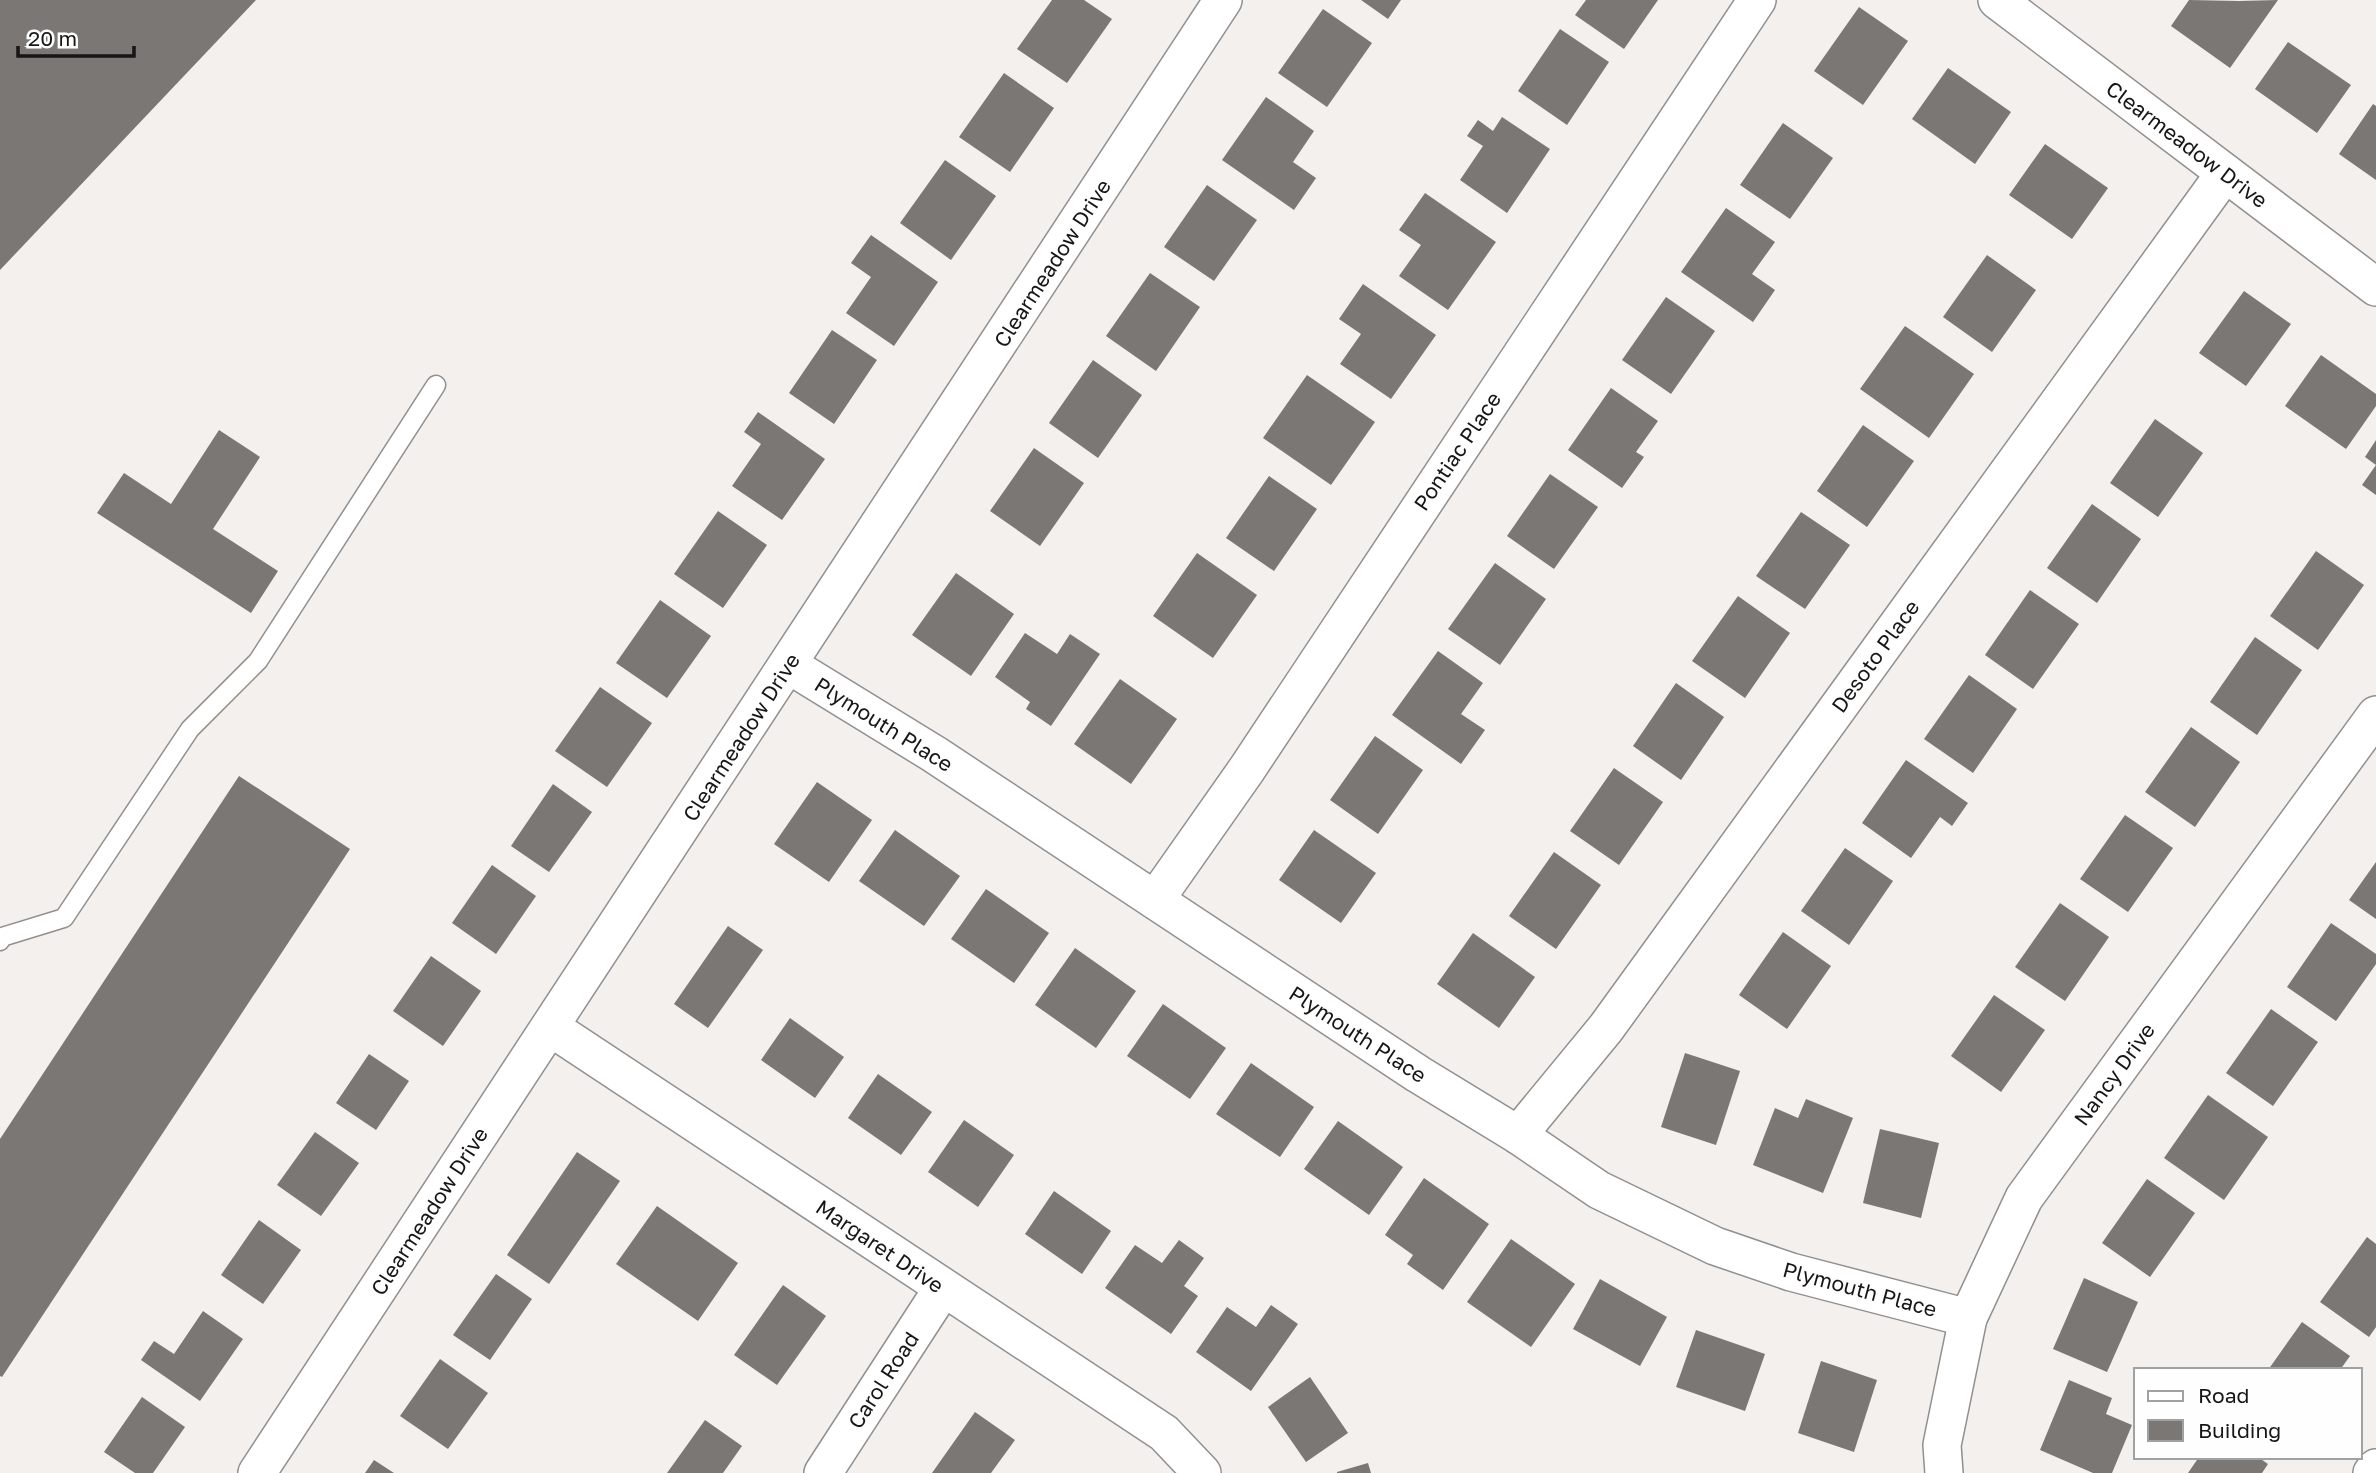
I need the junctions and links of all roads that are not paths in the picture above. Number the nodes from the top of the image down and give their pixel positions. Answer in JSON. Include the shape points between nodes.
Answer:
{"nodes":[{"id":1,"x":1223,"y":0,"type":"edge"},
{"id":2,"x":1757,"y":0,"type":"edge"},
{"id":3,"x":1997,"y":0,"type":"edge"},
{"id":4,"x":2225,"y":173,"type":"junction"},
{"id":5,"x":2376,"y":288,"type":"edge"},
{"id":6,"x":436,"y":385,"type":"dead end"},
{"id":7,"x":789,"y":665,"type":"junction"},
{"id":8,"x":2376,"y":715,"type":"edge"},
{"id":9,"x":1155,"y":900,"type":"junction"},
{"id":10,"x":1,"y":938,"type":"edge"},
{"id":11,"x":550,"y":1027,"type":"junction"},
{"id":12,"x":1518,"y":1135,"type":"junction"},
{"id":13,"x":943,"y":1288,"type":"junction"},
{"id":14,"x":1968,"y":1318,"type":"junction"},
{"id":15,"x":2376,"y":1468,"type":"edge"},
{"id":16,"x":257,"y":1473,"type":"edge"},
{"id":17,"x":823,"y":1473,"type":"edge"},
{"id":18,"x":1202,"y":1473,"type":"edge"},
{"id":19,"x":1944,"y":1473,"type":"edge"},
{"id":20,"x":2372,"y":1473,"type":"edge"}],
"edges":[{"from":1,"to":7,"type":"street","name":"Clearmeadow Drive"},
{"from":2,"to":9,"type":"street","name":"Pontiac Place","via":[[1247,769]]},
{"from":3,"to":4,"type":"street","name":"Clearmeadow Drive"},
{"from":4,"to":5,"type":"street","name":"Clearmeadow Drive"},
{"from":4,"to":12,"type":"street","name":"Desoto Place","via":[[1606,1028]]},
{"from":6,"to":10,"type":"lane","via":[[258,661],[190,729],[64,918]]},
{"from":7,"to":9,"type":"street","name":"Plymouth Place"},
{"from":7,"to":11,"type":"street","name":"Clearmeadow Drive"},
{"from":8,"to":14,"type":"street","name":"Nancy Drive","via":[[2024,1198]]},
{"from":9,"to":12,"type":"street","name":"Plymouth Place"},
{"from":11,"to":13,"type":"street","name":"Margaret Drive"},
{"from":11,"to":16,"type":"street","name":"Clearmeadow Drive"},
{"from":12,"to":14,"type":"street","name":"Plymouth Place","via":[[1599,1190],[1715,1246],[1791,1272]]},
{"from":13,"to":17,"type":"street","name":"Carol Road"},
{"from":13,"to":18,"type":"street","name":"Margaret Drive","via":[[1164,1433]]},
{"from":14,"to":19,"type":"street","name":"Nancy Drive","via":[[1942,1445]]},
{"from":15,"to":20,"type":"street"}]}
